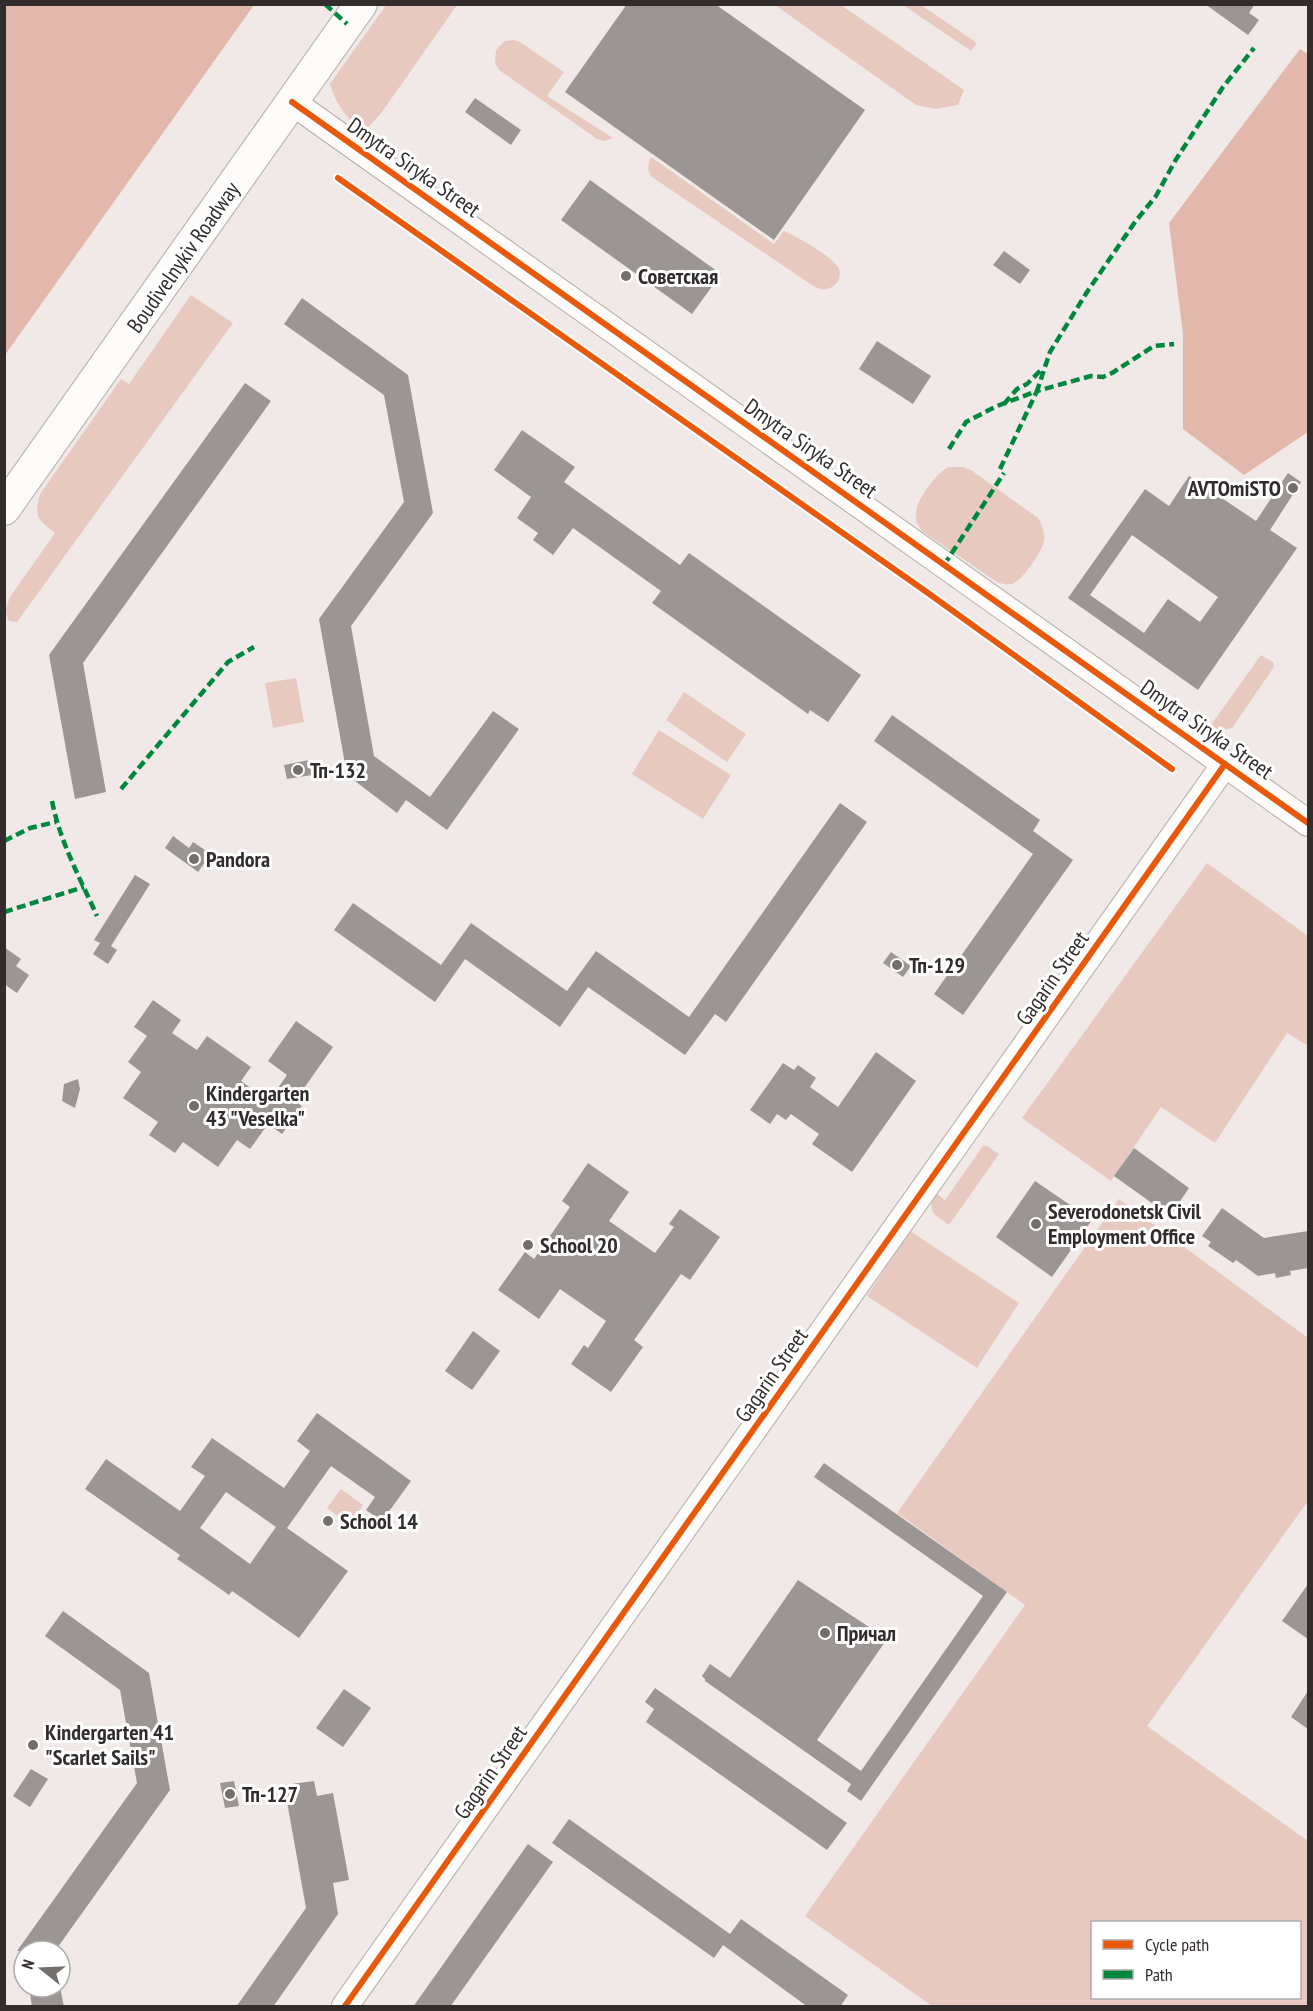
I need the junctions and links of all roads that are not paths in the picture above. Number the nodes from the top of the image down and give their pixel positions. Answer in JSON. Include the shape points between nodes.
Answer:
{"nodes":[{"id":1,"x":361,"y":4,"type":"edge"},
{"id":2,"x":292,"y":102,"type":"junction"},
{"id":3,"x":4,"y":509,"type":"edge"},
{"id":4,"x":1225,"y":764,"type":"junction"},
{"id":5,"x":1308,"y":823,"type":"edge"},
{"id":6,"x":345,"y":2007,"type":"edge"}],
"edges":[{"from":1,"to":2,"type":"main road","name":"Boudivelnykiv Roadway"},
{"from":2,"to":3,"type":"main road","name":"Boudivelnykiv Roadway"},
{"from":2,"to":4,"type":"street","name":"Dmytra Siryka Street"},
{"from":4,"to":5,"type":"street","name":"Dmytra Siryka Street"},
{"from":4,"to":6,"type":"street","name":"Gagarin Street"}]}
